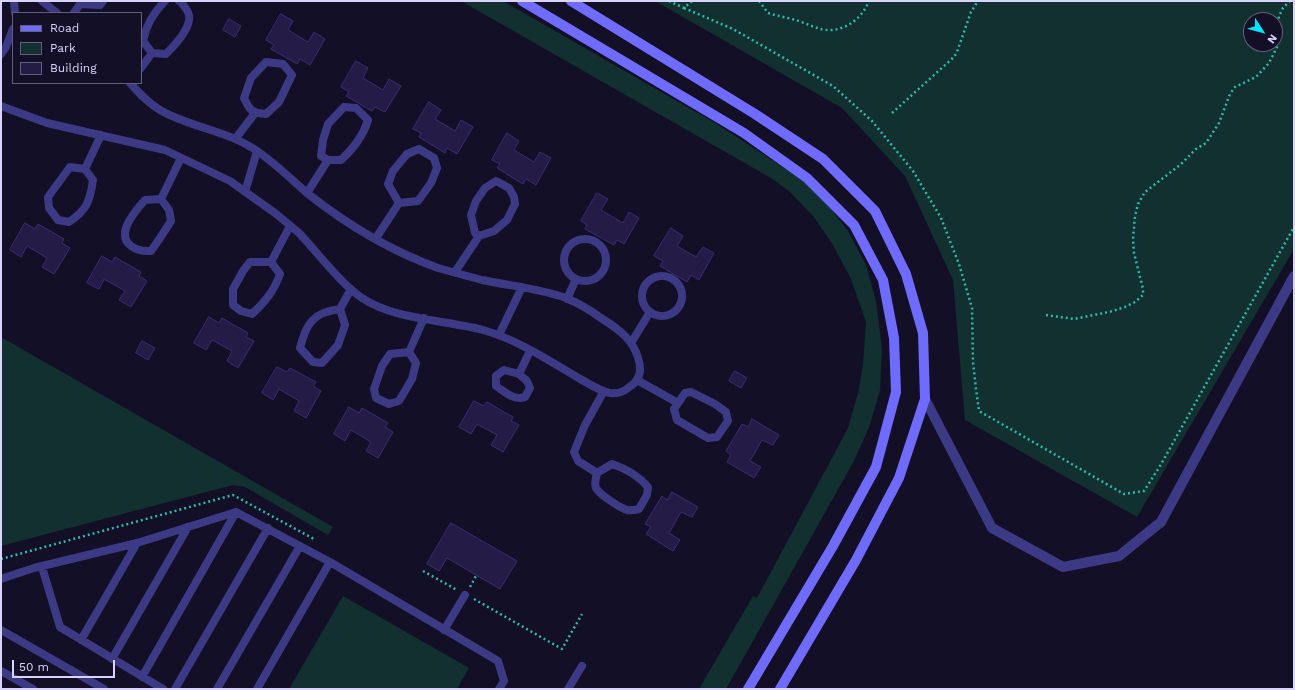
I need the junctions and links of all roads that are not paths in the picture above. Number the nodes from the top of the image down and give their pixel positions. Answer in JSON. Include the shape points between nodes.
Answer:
{"nodes":[{"id":1,"x":14,"y":1,"type":"edge"},
{"id":2,"x":42,"y":1,"type":"edge"},
{"id":3,"x":103,"y":1,"type":"edge"},
{"id":4,"x":165,"y":1,"type":"edge"},
{"id":5,"x":179,"y":1,"type":"edge"},
{"id":6,"x":522,"y":1,"type":"edge"},
{"id":7,"x":571,"y":1,"type":"edge"},
{"id":8,"x":80,"y":3,"type":"edge"},
{"id":9,"x":15,"y":12,"type":"edge"},
{"id":10,"x":56,"y":12,"type":"edge"},
{"id":11,"x":75,"y":12,"type":"edge"},
{"id":12,"x":12,"y":32,"type":"edge"},
{"id":13,"x":152,"y":53,"type":"junction"},
{"id":14,"x":1,"y":54,"type":"edge"},
{"id":15,"x":142,"y":67,"type":"edge"},
{"id":16,"x":131,"y":84,"type":"edge"},
{"id":17,"x":1,"y":106,"type":"edge"},
{"id":18,"x":255,"y":113,"type":"junction"},
{"id":19,"x":101,"y":135,"type":"junction"},
{"id":20,"x":236,"y":138,"type":"junction"},
{"id":21,"x":258,"y":151,"type":"junction"},
{"id":22,"x":181,"y":158,"type":"junction"},
{"id":23,"x":328,"y":160,"type":"junction"},
{"id":24,"x":85,"y":169,"type":"junction"},
{"id":25,"x":245,"y":192,"type":"junction"},
{"id":26,"x":307,"y":193,"type":"junction"},
{"id":27,"x":161,"y":199,"type":"junction"},
{"id":28,"x":399,"y":203,"type":"junction"},
{"id":29,"x":290,"y":226,"type":"junction"},
{"id":30,"x":479,"y":236,"type":"junction"},
{"id":31,"x":376,"y":238,"type":"junction"},
{"id":32,"x":271,"y":262,"type":"junction"},
{"id":33,"x":455,"y":272,"type":"junction"},
{"id":34,"x":1294,"y":276,"type":"edge"},
{"id":35,"x":576,"y":279,"type":"junction"},
{"id":36,"x":522,"y":287,"type":"junction"},
{"id":37,"x":351,"y":289,"type":"junction"},
{"id":38,"x":567,"y":298,"type":"junction"},
{"id":39,"x":340,"y":309,"type":"junction"},
{"id":40,"x":650,"y":312,"type":"junction"},
{"id":41,"x":424,"y":318,"type":"junction"},
{"id":42,"x":499,"y":335,"type":"junction"},
{"id":43,"x":631,"y":344,"type":"junction"},
{"id":44,"x":530,"y":350,"type":"junction"},
{"id":45,"x":409,"y":352,"type":"junction"},
{"id":46,"x":519,"y":374,"type":"dead end"},
{"id":47,"x":637,"y":380,"type":"junction"},
{"id":48,"x":604,"y":391,"type":"junction"},
{"id":49,"x":925,"y":399,"type":"junction"},
{"id":50,"x":678,"y":403,"type":"junction"},
{"id":51,"x":597,"y":473,"type":"junction"},
{"id":52,"x":236,"y":512,"type":"junction"},
{"id":53,"x":188,"y":527,"type":"junction"},
{"id":54,"x":268,"y":528,"type":"junction"},
{"id":55,"x":137,"y":543,"type":"junction"},
{"id":56,"x":300,"y":546,"type":"junction"},
{"id":57,"x":330,"y":562,"type":"junction"},
{"id":58,"x":42,"y":567,"type":"junction"},
{"id":59,"x":1,"y":579,"type":"edge"},
{"id":60,"x":465,"y":594,"type":"road end"},
{"id":61,"x":1,"y":630,"type":"edge"},
{"id":62,"x":444,"y":630,"type":"junction"},
{"id":63,"x":81,"y":640,"type":"junction"},
{"id":64,"x":112,"y":659,"type":"junction"},
{"id":65,"x":582,"y":666,"type":"dead end"},
{"id":66,"x":1,"y":671,"type":"edge"},
{"id":67,"x":142,"y":676,"type":"junction"},
{"id":68,"x":33,"y":689,"type":"edge"},
{"id":69,"x":104,"y":689,"type":"edge"},
{"id":70,"x":163,"y":689,"type":"edge"},
{"id":71,"x":175,"y":689,"type":"edge"},
{"id":72,"x":217,"y":689,"type":"edge"},
{"id":73,"x":257,"y":689,"type":"edge"},
{"id":74,"x":499,"y":689,"type":"edge"},
{"id":75,"x":568,"y":689,"type":"edge"},
{"id":76,"x":748,"y":689,"type":"edge"},
{"id":77,"x":780,"y":689,"type":"edge"}],
"edges":[{"from":1,"to":9,"type":"lane"},
{"from":2,"to":10,"type":"lane"},
{"from":3,"to":8,"type":"lane","via":[[100,5]]},
{"from":4,"to":13,"type":"lane","via":[[155,11],[145,30],[143,41]]},
{"from":5,"to":13,"type":"lane","via":[[190,15],[189,24],[178,42],[166,54]]},
{"from":6,"to":76,"type":"main road","via":[[744,133],[807,178],[854,225],[883,280],[894,338],[896,392],[876,467],[833,546]]},
{"from":7,"to":49,"type":"main road","via":[[755,114],[823,159],[875,211],[906,274],[923,333]]},
{"from":8,"to":11,"type":"lane"},
{"from":12,"to":14,"type":"lane"},
{"from":13,"to":15,"type":"lane"},
{"from":16,"to":20,"type":"lane","via":[[159,109],[178,119]]},
{"from":17,"to":19,"type":"lane","via":[[47,123]]},
{"from":18,"to":18,"type":"lane","via":[[266,114],[279,102],[292,75],[283,64],[266,62],[251,78],[244,98],[248,107]]},
{"from":18,"to":20,"type":"lane"},
{"from":19,"to":22,"type":"lane","via":[[165,150]]},
{"from":19,"to":24,"type":"lane"},
{"from":20,"to":21,"type":"lane"},
{"from":21,"to":25,"type":"lane"},
{"from":21,"to":26,"type":"lane"},
{"from":22,"to":25,"type":"lane","via":[[230,181]]},
{"from":22,"to":27,"type":"lane"},
{"from":23,"to":23,"type":"lane","via":[[341,160],[353,149],[366,129],[368,120],[356,108],[344,107],[328,124],[321,156]]},
{"from":23,"to":26,"type":"lane"},
{"from":24,"to":24,"type":"lane","via":[[70,167],[48,197],[49,208],[58,220],[68,222],[81,214],[90,197],[93,180]]},
{"from":25,"to":29,"type":"lane"},
{"from":26,"to":31,"type":"lane","via":[[359,230]]},
{"from":27,"to":27,"type":"lane","via":[[145,200],[135,211],[125,229],[126,240],[132,248],[143,252],[151,251],[171,221],[169,210]]},
{"from":28,"to":28,"type":"lane","via":[[418,201],[431,183],[437,168],[434,158],[419,149],[407,154],[393,171],[388,184]]},
{"from":28,"to":31,"type":"lane"},
{"from":29,"to":32,"type":"lane"},
{"from":29,"to":37,"type":"lane"},
{"from":30,"to":30,"type":"lane","via":[[494,231],[507,220],[515,204],[509,188],[496,181],[485,188],[476,201],[472,215],[475,232]]},
{"from":30,"to":33,"type":"lane"},
{"from":31,"to":33,"type":"lane","via":[[399,251]]},
{"from":32,"to":32,"type":"lane","via":[[250,262],[243,271],[233,289],[233,305],[241,311],[252,314],[276,286],[280,274]]},
{"from":33,"to":36,"type":"lane"},
{"from":34,"to":49,"type":"street","via":[[1161,522],[1119,556],[1063,567],[992,528]]},
{"from":35,"to":35,"type":"lane","via":[[590,280],[602,273],[605,267],[605,253],[597,242],[577,240],[567,249],[566,269]]},
{"from":35,"to":38,"type":"lane"},
{"from":36,"to":38,"type":"lane"},
{"from":36,"to":42,"type":"lane"},
{"from":37,"to":39,"type":"lane"},
{"from":37,"to":41,"type":"lane","via":[[378,307]]},
{"from":38,"to":43,"type":"lane","via":[[608,322]]},
{"from":39,"to":39,"type":"lane","via":[[328,310],[312,319],[303,334],[300,348],[313,362],[322,363],[338,345],[345,325]]},
{"from":40,"to":40,"type":"lane","via":[[662,316],[669,315],[679,307],[682,294],[678,282],[666,276],[659,276],[647,282],[642,294]]},
{"from":40,"to":43,"type":"lane"},
{"from":41,"to":42,"type":"lane"},
{"from":41,"to":45,"type":"lane"},
{"from":42,"to":44,"type":"lane"},
{"from":43,"to":47,"type":"lane","via":[[638,358],[640,371]]},
{"from":44,"to":46,"type":"lane"},
{"from":44,"to":48,"type":"lane"},
{"from":45,"to":45,"type":"lane","via":[[390,354],[382,366],[374,389],[376,398],[389,404],[399,401],[412,379],[415,368],[416,363]]},
{"from":47,"to":48,"type":"lane","via":[[625,391]]},
{"from":47,"to":50,"type":"lane"},
{"from":48,"to":51,"type":"lane","via":[[585,425],[574,452],[578,461]]},
{"from":49,"to":77,"type":"main road","via":[[900,478],[856,560]]},
{"from":50,"to":50,"type":"lane","via":[[674,409],[677,420],[708,438],[716,437],[728,421],[726,412],[691,392],[685,393]]},
{"from":51,"to":51,"type":"lane","via":[[596,488],[626,510],[639,509],[648,495],[648,487],[640,477],[622,467],[612,464]]},
{"from":52,"to":53,"type":"lane"},
{"from":52,"to":54,"type":"lane"},
{"from":52,"to":67,"type":"lane"},
{"from":53,"to":55,"type":"lane"},
{"from":53,"to":64,"type":"lane"},
{"from":54,"to":56,"type":"lane"},
{"from":54,"to":71,"type":"lane"},
{"from":55,"to":58,"type":"lane"},
{"from":55,"to":63,"type":"lane"},
{"from":56,"to":57,"type":"lane"},
{"from":56,"to":72,"type":"lane"},
{"from":57,"to":62,"type":"lane"},
{"from":57,"to":73,"type":"lane"},
{"from":58,"to":59,"type":"lane"},
{"from":58,"to":63,"type":"lane","via":[[60,627]]},
{"from":60,"to":62,"type":"lane"},
{"from":61,"to":69,"type":"lane"},
{"from":62,"to":74,"type":"lane","via":[[498,661],[504,681]]},
{"from":63,"to":64,"type":"lane"},
{"from":64,"to":67,"type":"lane"},
{"from":65,"to":75,"type":"lane"},
{"from":66,"to":68,"type":"lane"},
{"from":67,"to":70,"type":"lane"}]}
